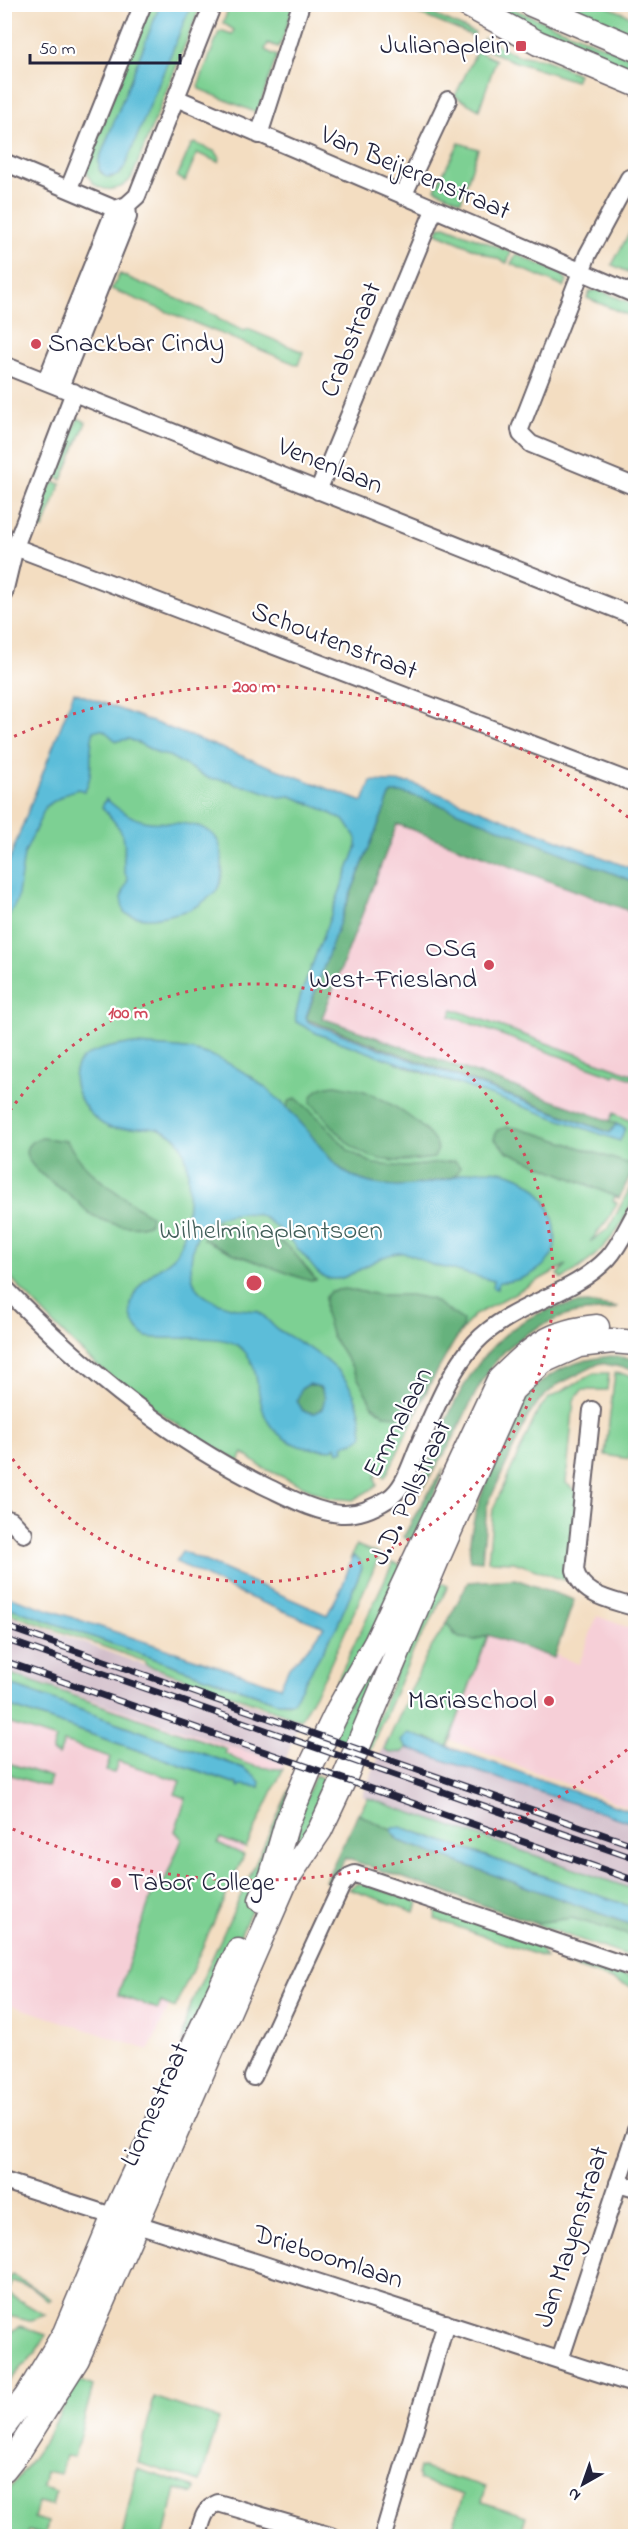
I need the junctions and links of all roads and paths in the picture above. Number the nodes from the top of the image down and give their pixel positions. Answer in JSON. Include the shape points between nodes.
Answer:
{"nodes":[{"id":1,"x":143,"y":4,"type":"edge"},
{"id":2,"x":213,"y":4,"type":"edge"},
{"id":3,"x":301,"y":4,"type":"edge"},
{"id":4,"x":466,"y":4,"type":"edge"},
{"id":5,"x":531,"y":4,"type":"edge"},
{"id":6,"x":636,"y":49,"type":"edge"},
{"id":7,"x":636,"y":84,"type":"edge"},
{"id":8,"x":176,"y":98,"type":"junction"},
{"id":9,"x":448,"y":100,"type":"dead end"},
{"id":10,"x":259,"y":135,"type":"junction"},
{"id":11,"x":4,"y":162,"type":"edge"},
{"id":12,"x":629,"y":178,"type":"dead end"},
{"id":13,"x":69,"y":188,"type":"junction"},
{"id":14,"x":403,"y":196,"type":"junction"},
{"id":15,"x":121,"y":207,"type":"junction"},
{"id":16,"x":434,"y":210,"type":"junction"},
{"id":17,"x":582,"y":272,"type":"junction"},
{"id":18,"x":636,"y":295,"type":"edge"},
{"id":19,"x":4,"y":364,"type":"edge"},
{"id":20,"x":60,"y":387,"type":"junction"},
{"id":21,"x":636,"y":487,"type":"edge"},
{"id":22,"x":318,"y":490,"type":"junction"},
{"id":23,"x":15,"y":547,"type":"junction"},
{"id":24,"x":6,"y":586,"type":"edge"},
{"id":25,"x":636,"y":617,"type":"edge"},
{"id":26,"x":636,"y":784,"type":"edge"},
{"id":27,"x":636,"y":1212,"type":"edge"},
{"id":28,"x":4,"y":1287,"type":"edge"},
{"id":29,"x":636,"y":1328,"type":"edge"},
{"id":30,"x":636,"y":1342,"type":"edge"},
{"id":31,"x":592,"y":1410,"type":"dead end"},
{"id":32,"x":4,"y":1518,"type":"edge"},
{"id":33,"x":24,"y":1534,"type":"dead end"},
{"id":34,"x":636,"y":1608,"type":"edge"},
{"id":35,"x":352,"y":1760,"type":"joint"},
{"id":36,"x":310,"y":1768,"type":"joint"},
{"id":37,"x":636,"y":1969,"type":"edge"},
{"id":38,"x":252,"y":2077,"type":"dead end"},
{"id":39,"x":636,"y":2130,"type":"edge"},
{"id":40,"x":4,"y":2181,"type":"edge"},
{"id":41,"x":618,"y":2183,"type":"junction"},
{"id":42,"x":636,"y":2188,"type":"edge"},
{"id":43,"x":124,"y":2219,"type":"junction"},
{"id":44,"x":446,"y":2323,"type":"junction"},
{"id":45,"x":560,"y":2360,"type":"junction"},
{"id":46,"x":636,"y":2385,"type":"edge"},
{"id":47,"x":4,"y":2426,"type":"edge"},
{"id":48,"x":4,"y":2469,"type":"edge"},
{"id":49,"x":198,"y":2536,"type":"edge"},
{"id":50,"x":331,"y":2536,"type":"edge"},
{"id":51,"x":383,"y":2536,"type":"edge"}],
"edges":[{"from":1,"to":13,"type":"street"},
{"from":2,"to":8,"type":"street"},
{"from":3,"to":10,"type":"street"},
{"from":4,"to":7,"type":"street","via":[[538,43]]},
{"from":5,"to":6,"type":"street"},
{"from":8,"to":10,"type":"street","name":"Van Beijerenstraat"},
{"from":8,"to":15,"type":"street","via":[[137,196]]},
{"from":9,"to":14,"type":"street"},
{"from":10,"to":14,"type":"street","name":"Van Beijerenstraat"},
{"from":11,"to":13,"type":"street"},
{"from":12,"to":17,"type":"street"},
{"from":13,"to":15,"type":"street"},
{"from":14,"to":16,"type":"street","name":"Van Beijerenstraat"},
{"from":15,"to":20,"type":"street","via":[[128,217]]},
{"from":16,"to":17,"type":"street","name":"Van Beijerenstraat"},
{"from":16,"to":22,"type":"street","name":"Crabstraat"},
{"from":17,"to":18,"type":"street","name":"Van Beijerenstraat"},
{"from":17,"to":21,"type":"street","via":[[521,423],[521,434],[531,444]]},
{"from":19,"to":20,"type":"street","name":"Venenlaan"},
{"from":20,"to":22,"type":"street","name":"Venenlaan"},
{"from":20,"to":23,"type":"street"},
{"from":22,"to":25,"type":"street","name":"Venenlaan"},
{"from":23,"to":24,"type":"street"},
{"from":23,"to":26,"type":"street","name":"Schoutenstraat"},
{"from":27,"to":28,"type":"street","name":"Emmalaan","via":[[608,1258],[581,1279],[502,1319],[465,1354],[447,1383],[403,1483],[389,1499],[359,1514],[324,1511],[295,1501],[192,1445],[108,1385]]},
{"from":29,"to":36,"type":"street","name":"J.D. Pollstraat","via":[[609,1325],[576,1329],[554,1337],[531,1348],[499,1380],[376,1644]]},
{"from":30,"to":35,"type":"street","name":"J.D. Pollstraat","via":[[579,1345],[543,1361],[512,1390]]},
{"from":31,"to":34,"type":"street","via":[[575,1570],[588,1592]]},
{"from":32,"to":33,"type":"street"},
{"from":35,"to":43,"type":"street","name":"Liornestraat","via":[[320,1830],[286,1880],[196,2090]]},
{"from":36,"to":43,"type":"street","name":"Liornestraat","via":[[287,1823],[272,1875]]},
{"from":37,"to":38,"type":"street","via":[[362,1875],[350,1875]]},
{"from":39,"to":41,"type":"street","name":"Jan Mayenstraat"},
{"from":40,"to":43,"type":"street","name":"Drieboomlaan"},
{"from":41,"to":42,"type":"street"},
{"from":41,"to":45,"type":"street","name":"Jan Mayenstraat"},
{"from":43,"to":44,"type":"street","name":"Drieboomlaan"},
{"from":43,"to":47,"type":"street","name":"Liornestraat","via":[[65,2333]]},
{"from":43,"to":48,"type":"street","name":"Liornestraat","via":[[77,2359]]},
{"from":44,"to":45,"type":"street","name":"Drieboomlaan"},
{"from":44,"to":51,"type":"street"},
{"from":45,"to":46,"type":"street","name":"Drieboomlaan"},
{"from":49,"to":50,"type":"street","via":[[204,2514],[218,2503]]}]}
